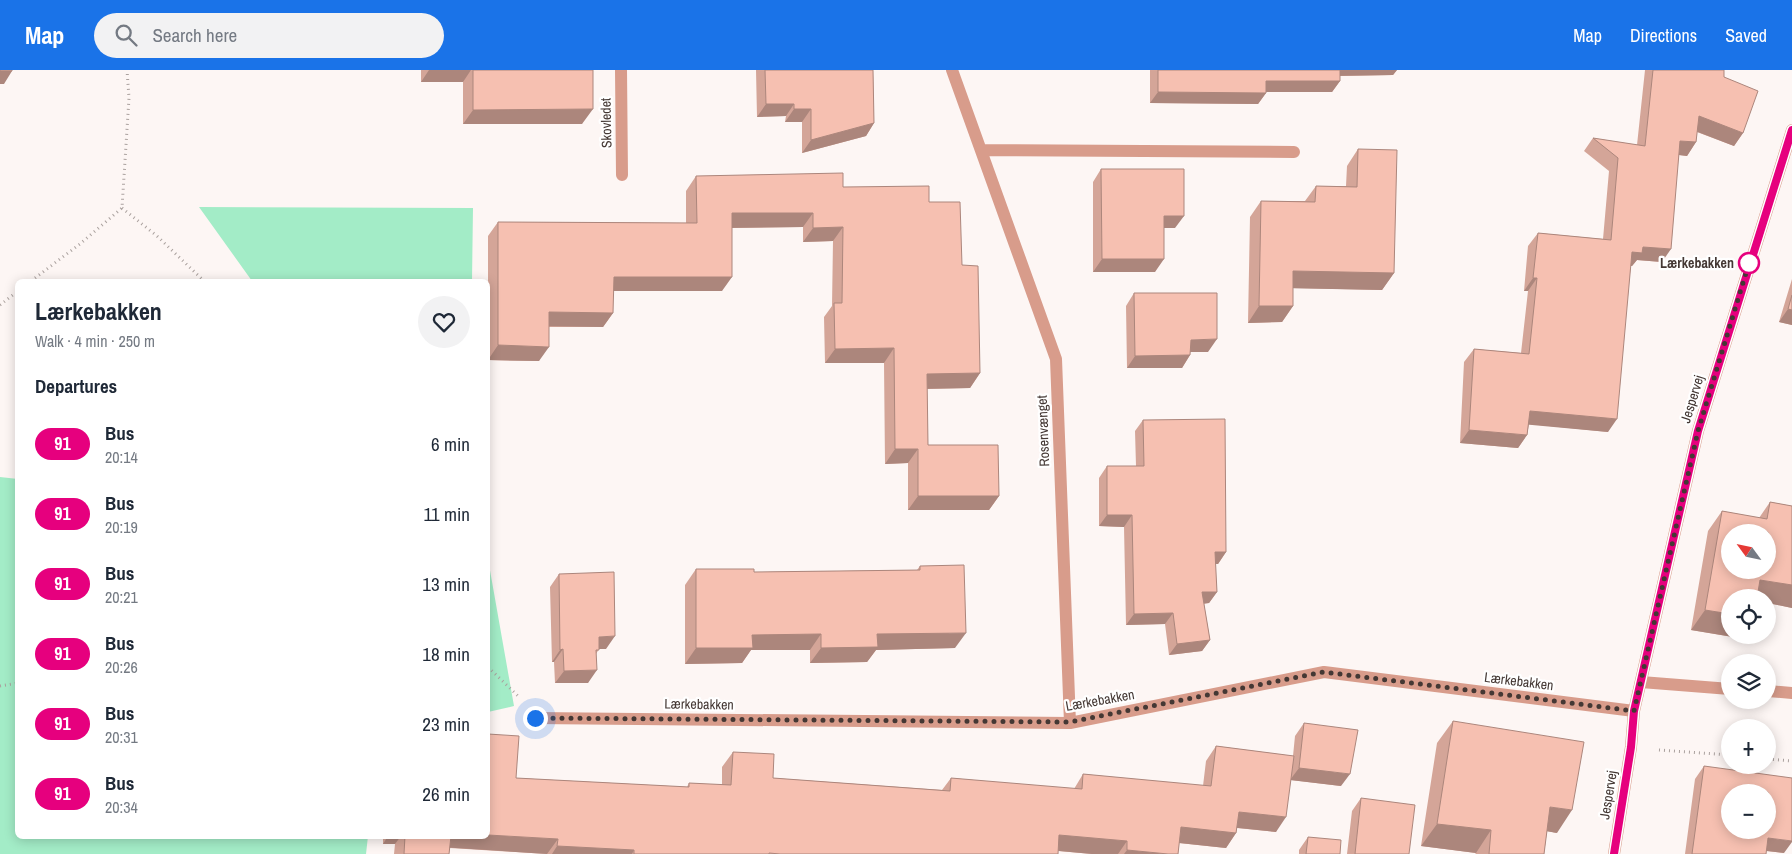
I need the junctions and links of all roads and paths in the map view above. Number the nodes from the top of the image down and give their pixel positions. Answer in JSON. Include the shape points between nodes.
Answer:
{"nodes":[{"id":1,"x":127,"y":70,"type":"edge"},
{"id":2,"x":621,"y":70,"type":"edge"},
{"id":3,"x":952,"y":70,"type":"edge"},
{"id":4,"x":1792,"y":130,"type":"edge"},
{"id":5,"x":981,"y":150,"type":"junction"},
{"id":6,"x":1294,"y":152,"type":"dead end"},
{"id":7,"x":622,"y":176,"type":"dead end"},
{"id":8,"x":122,"y":208,"type":"junction"},
{"id":9,"x":34,"y":279,"type":"edge"},
{"id":10,"x":202,"y":279,"type":"edge"},
{"id":11,"x":15,"y":293,"type":"edge"},
{"id":12,"x":0,"y":304,"type":"edge"},
{"id":13,"x":490,"y":669,"type":"edge"},
{"id":14,"x":1641,"y":682,"type":"junction"},
{"id":15,"x":15,"y":684,"type":"edge"},
{"id":16,"x":0,"y":686,"type":"edge"},
{"id":17,"x":1721,"y":688,"type":"edge"},
{"id":18,"x":1776,"y":692,"type":"edge"},
{"id":19,"x":1792,"y":693,"type":"edge"},
{"id":20,"x":522,"y":700,"type":"dead end"},
{"id":21,"x":1634,"y":711,"type":"junction"},
{"id":22,"x":535,"y":718,"type":"dead end"},
{"id":23,"x":1070,"y":722,"type":"junction"},
{"id":24,"x":1631,"y":747,"type":"junction"},
{"id":25,"x":1721,"y":755,"type":"edge"},
{"id":26,"x":1776,"y":760,"type":"edge"},
{"id":27,"x":1792,"y":761,"type":"edge"},
{"id":28,"x":1614,"y":854,"type":"edge"}],
"edges":[{"from":1,"to":8,"type":"path","via":[[129,98]]},
{"from":2,"to":7,"type":"street","name":"Skovledet"},
{"from":3,"to":5,"type":"street","name":"Rosenvænget"},
{"from":4,"to":14,"type":"street","name":"Jespervej","via":[[1698,431]]},
{"from":5,"to":6,"type":"street"},
{"from":5,"to":23,"type":"street","name":"Rosenvænget","via":[[1056,359]]},
{"from":8,"to":9,"type":"path"},
{"from":8,"to":10,"type":"path"},
{"from":11,"to":12,"type":"path"},
{"from":13,"to":20,"type":"path"},
{"from":14,"to":17,"type":"street"},
{"from":14,"to":21,"type":"street","name":"Jespervej"},
{"from":15,"to":16,"type":"path"},
{"from":18,"to":19,"type":"street"},
{"from":21,"to":23,"type":"street","name":"Lærkebakken","via":[[1324,672]]},
{"from":21,"to":24,"type":"street","name":"Jespervej"},
{"from":22,"to":23,"type":"street","name":"Lærkebakken"},
{"from":24,"to":25,"type":"path"},
{"from":24,"to":28,"type":"street","name":"Jespervej"},
{"from":26,"to":27,"type":"path"}]}
